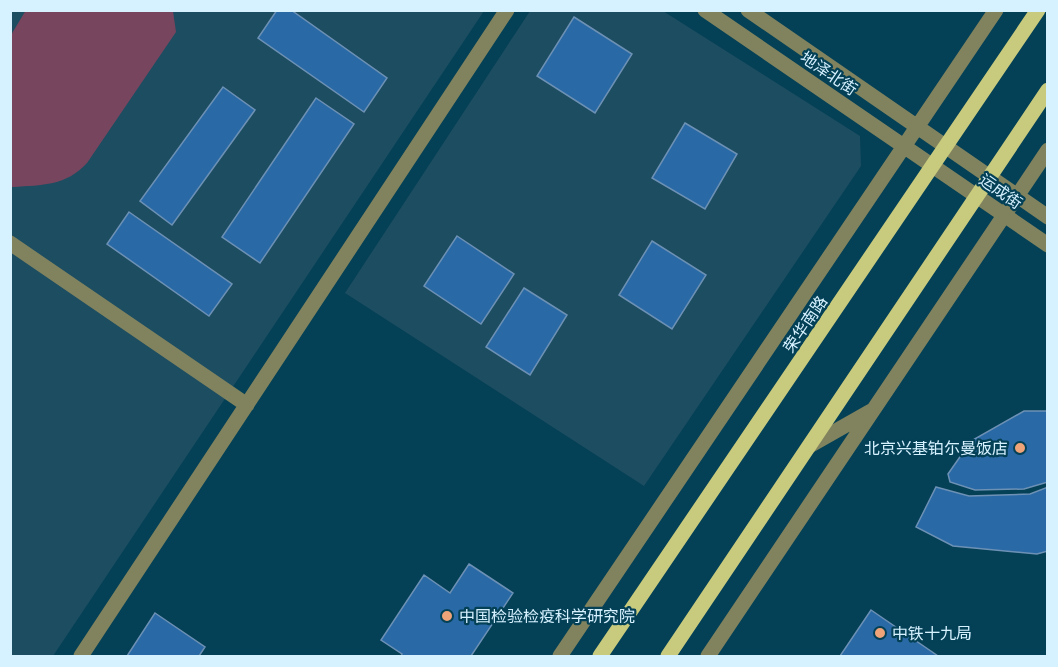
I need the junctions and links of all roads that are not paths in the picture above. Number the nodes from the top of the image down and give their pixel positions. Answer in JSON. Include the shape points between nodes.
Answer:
{"nodes":[{"id":1,"x":507,"y":10,"type":"edge"},
{"id":2,"x":705,"y":10,"type":"edge"},
{"id":3,"x":748,"y":10,"type":"edge"},
{"id":4,"x":996,"y":10,"type":"edge"},
{"id":5,"x":1038,"y":10,"type":"edge"},
{"id":6,"x":1047,"y":90,"type":"edge"},
{"id":7,"x":917,"y":126,"type":"junction"},
{"id":8,"x":904,"y":146,"type":"junction"},
{"id":9,"x":947,"y":147,"type":"junction"},
{"id":10,"x":1047,"y":150,"type":"edge"},
{"id":11,"x":934,"y":166,"type":"junction"},
{"id":12,"x":989,"y":176,"type":"junction"},
{"id":13,"x":976,"y":195,"type":"junction"},
{"id":14,"x":1017,"y":196,"type":"junction"},
{"id":15,"x":1004,"y":215,"type":"junction"},
{"id":16,"x":1047,"y":217,"type":"edge"},
{"id":17,"x":10,"y":243,"type":"edge"},
{"id":18,"x":1047,"y":245,"type":"edge"},
{"id":19,"x":247,"y":405,"type":"junction"},
{"id":20,"x":873,"y":410,"type":"junction"},
{"id":21,"x":811,"y":445,"type":"junction"},
{"id":22,"x":81,"y":657,"type":"edge"},
{"id":23,"x":560,"y":657,"type":"edge"},
{"id":24,"x":600,"y":657,"type":"edge"},
{"id":25,"x":668,"y":657,"type":"edge"},
{"id":26,"x":708,"y":657,"type":"edge"}],
"edges":[{"from":1,"to":19,"type":"street"},
{"from":2,"to":8,"type":"street","name":"地泽北街"},
{"from":3,"to":7,"type":"street","name":"地泽北街"},
{"from":4,"to":7,"type":"street"},
{"from":5,"to":9,"type":"main road","name":"荣华南路"},
{"from":6,"to":12,"type":"main road"},
{"from":7,"to":8,"type":"street"},
{"from":7,"to":9,"type":"street","name":"地泽北街"},
{"from":8,"to":11,"type":"street","name":"地泽北街"},
{"from":8,"to":23,"type":"street"},
{"from":9,"to":11,"type":"main road","name":"荣华南路"},
{"from":9,"to":12,"type":"street","name":"运成街"},
{"from":10,"to":14,"type":"street"},
{"from":11,"to":13,"type":"street","name":"运成街"},
{"from":11,"to":24,"type":"main road","name":"荣华南路"},
{"from":12,"to":13,"type":"main road"},
{"from":12,"to":14,"type":"street","name":"运成街"},
{"from":13,"to":15,"type":"street","name":"运成街"},
{"from":13,"to":21,"type":"main road"},
{"from":14,"to":15,"type":"street"},
{"from":14,"to":16,"type":"street","name":"运成街"},
{"from":15,"to":18,"type":"street","name":"运成街"},
{"from":15,"to":20,"type":"street"},
{"from":17,"to":19,"type":"street"},
{"from":19,"to":22,"type":"street"},
{"from":20,"to":21,"type":"street"},
{"from":20,"to":26,"type":"street"},
{"from":21,"to":25,"type":"main road"}]}
